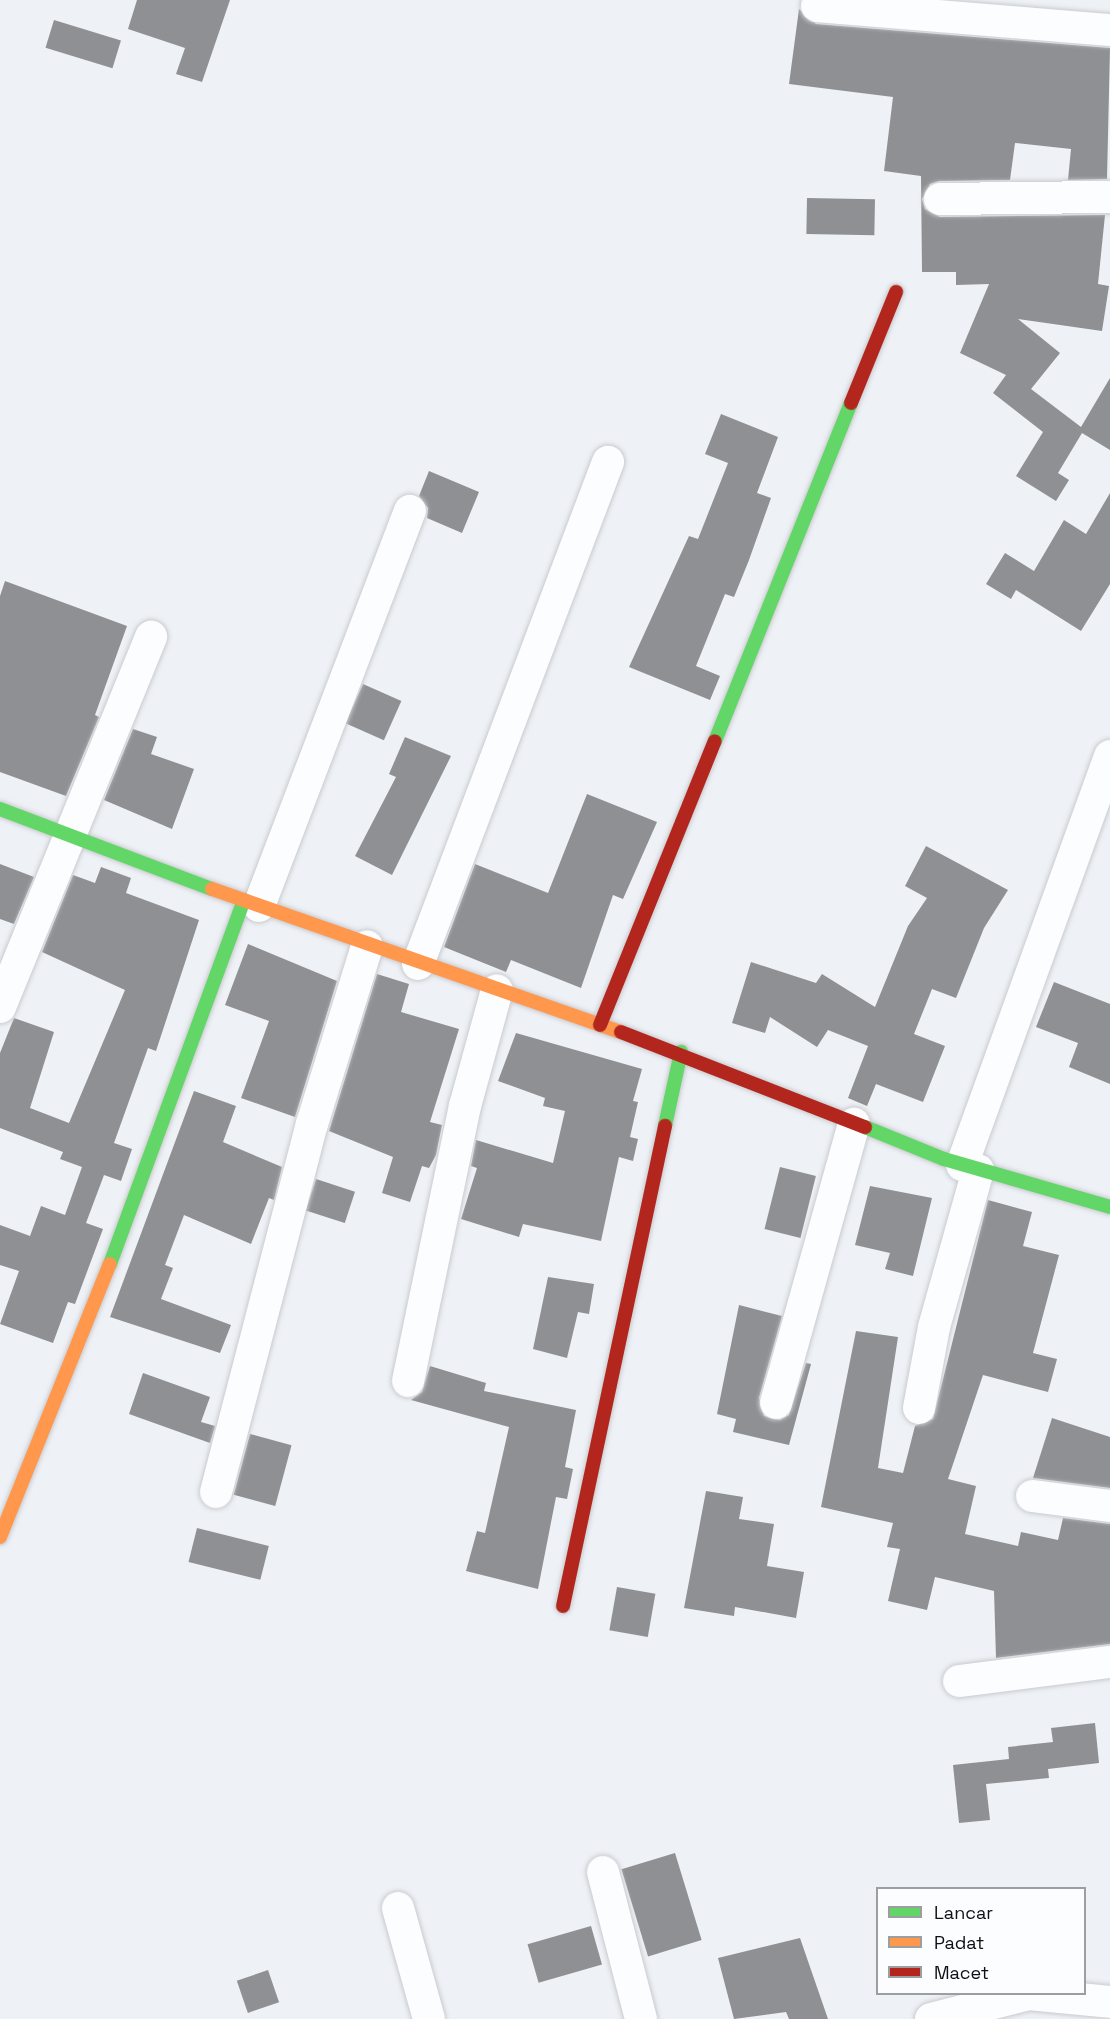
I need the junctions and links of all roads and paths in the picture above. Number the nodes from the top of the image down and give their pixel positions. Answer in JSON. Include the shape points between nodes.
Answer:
{"nodes":[{"id":1,"x":817,"y":6,"type":"dead end"},
{"id":2,"x":1110,"y":30,"type":"edge"},
{"id":3,"x":1110,"y":197,"type":"edge"},
{"id":4,"x":940,"y":199,"type":"dead end"},
{"id":5,"x":896,"y":292,"type":"dead end"},
{"id":6,"x":608,"y":462,"type":"dead end"},
{"id":7,"x":410,"y":511,"type":"dead end"},
{"id":8,"x":151,"y":637,"type":"dead end"},
{"id":9,"x":1110,"y":756,"type":"edge"},
{"id":10,"x":0,"y":809,"type":"edge"},
{"id":11,"x":68,"y":834,"type":"junction"},
{"id":12,"x":252,"y":903,"type":"junction"},
{"id":13,"x":367,"y":946,"type":"junction"},
{"id":14,"x":418,"y":964,"type":"junction"},
{"id":15,"x":497,"y":990,"type":"junction"},
{"id":16,"x":0,"y":1007,"type":"edge"},
{"id":17,"x":600,"y":1025,"type":"junction"},
{"id":18,"x":681,"y":1052,"type":"junction"},
{"id":19,"x":854,"y":1124,"type":"junction"},
{"id":20,"x":970,"y":1167,"type":"junction"},
{"id":21,"x":1110,"y":1207,"type":"edge"},
{"id":22,"x":408,"y":1381,"type":"dead end"},
{"id":23,"x":776,"y":1403,"type":"dead end"},
{"id":24,"x":919,"y":1408,"type":"dead end"},
{"id":25,"x":216,"y":1492,"type":"dead end"},
{"id":26,"x":1032,"y":1496,"type":"dead end"},
{"id":27,"x":1110,"y":1506,"type":"edge"},
{"id":28,"x":0,"y":1537,"type":"edge"},
{"id":29,"x":563,"y":1606,"type":"dead end"},
{"id":30,"x":1110,"y":1662,"type":"edge"},
{"id":31,"x":959,"y":1681,"type":"dead end"},
{"id":32,"x":603,"y":1872,"type":"dead end"},
{"id":33,"x":398,"y":1908,"type":"dead end"},
{"id":34,"x":1025,"y":1995,"type":"edge"},
{"id":35,"x":1039,"y":1995,"type":"edge"},
{"id":36,"x":1110,"y":2002,"type":"edge"},
{"id":37,"x":429,"y":2019,"type":"edge"},
{"id":38,"x":641,"y":2019,"type":"edge"},
{"id":39,"x":931,"y":2019,"type":"edge"}],
"edges":[{"from":1,"to":2,"type":"street"},
{"from":3,"to":4,"type":"street"},
{"from":5,"to":17,"type":"street"},
{"from":6,"to":14,"type":"street"},
{"from":7,"to":12,"type":"street"},
{"from":8,"to":11,"type":"street"},
{"from":9,"to":20,"type":"street"},
{"from":10,"to":11,"type":"street"},
{"from":11,"to":12,"type":"street"},
{"from":11,"to":16,"type":"street"},
{"from":12,"to":13,"type":"street"},
{"from":12,"to":28,"type":"street"},
{"from":13,"to":14,"type":"street"},
{"from":13,"to":25,"type":"street","via":[[312,1124]]},
{"from":14,"to":15,"type":"street"},
{"from":15,"to":17,"type":"street"},
{"from":15,"to":22,"type":"street","via":[[465,1106]]},
{"from":17,"to":18,"type":"street"},
{"from":18,"to":19,"type":"street"},
{"from":18,"to":29,"type":"street"},
{"from":19,"to":20,"type":"street"},
{"from":19,"to":23,"type":"street"},
{"from":20,"to":21,"type":"street"},
{"from":20,"to":24,"type":"street"},
{"from":26,"to":27,"type":"street"},
{"from":30,"to":31,"type":"street"},
{"from":32,"to":38,"type":"street"},
{"from":33,"to":37,"type":"street"},
{"from":34,"to":39,"type":"street"},
{"from":35,"to":36,"type":"street"}]}
